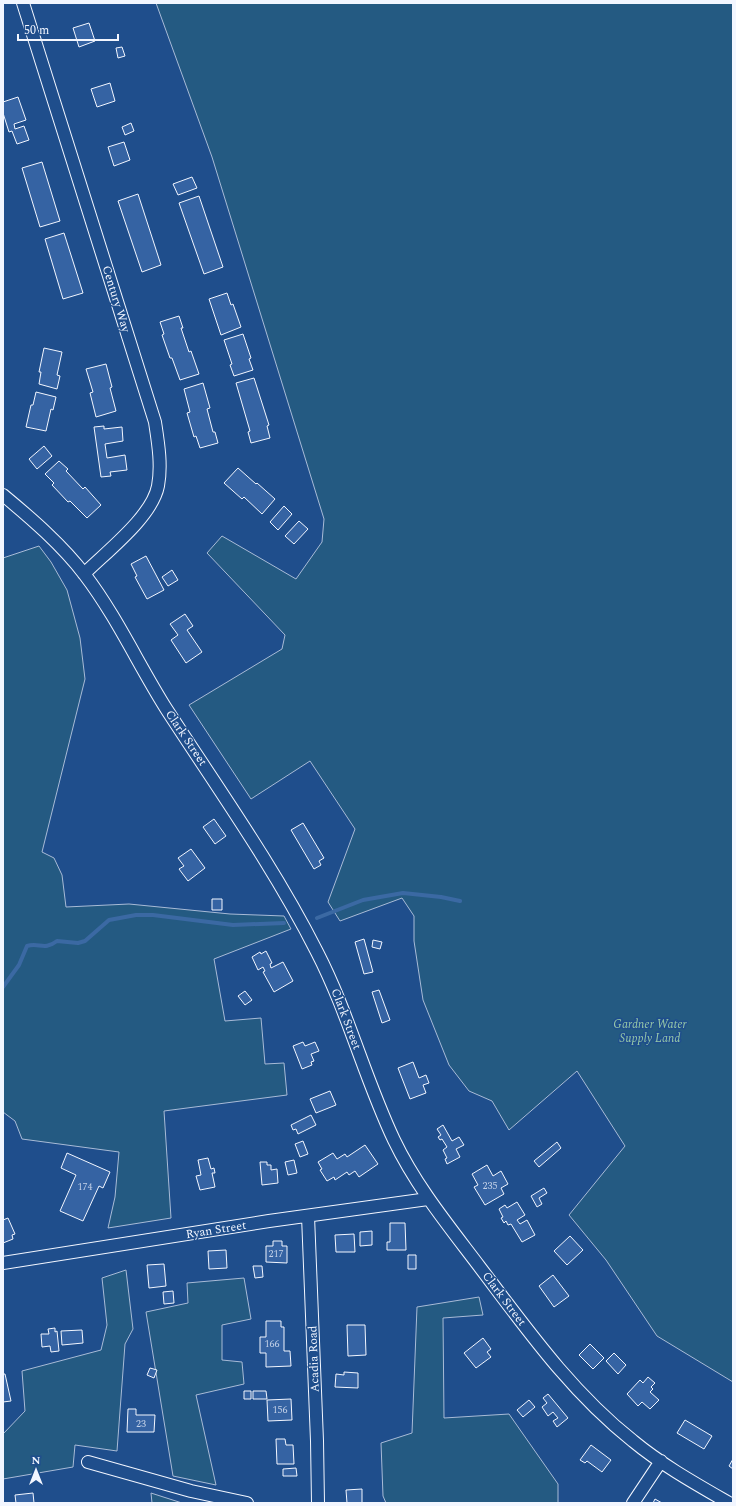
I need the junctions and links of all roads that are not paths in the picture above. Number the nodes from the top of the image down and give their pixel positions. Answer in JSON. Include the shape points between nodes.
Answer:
{"nodes":[{"id":1,"x":23,"y":3,"type":"edge"},
{"id":2,"x":3,"y":495,"type":"edge"},
{"id":3,"x":84,"y":574,"type":"junction"},
{"id":4,"x":428,"y":1199,"type":"junction"},
{"id":5,"x":308,"y":1216,"type":"junction"},
{"id":6,"x":3,"y":1263,"type":"edge"},
{"id":7,"x":661,"y":1461,"type":"junction"},
{"id":8,"x":88,"y":1462,"type":"dead end"},
{"id":9,"x":247,"y":1503,"type":"edge"},
{"id":10,"x":318,"y":1503,"type":"edge"},
{"id":11,"x":633,"y":1503,"type":"edge"},
{"id":12,"x":728,"y":1503,"type":"edge"}],
"edges":[{"from":1,"to":3,"type":"street","name":"Century Way","via":[[155,422],[158,443],[158,485],[149,507]]},
{"from":2,"to":3,"type":"street","name":"Clark Street","via":[[40,527]]},
{"from":3,"to":4,"type":"street","name":"Clark Street","via":[[126,638],[165,706],[248,832],[301,922],[336,993],[388,1128]]},
{"from":4,"to":5,"type":"street","name":"Ryan Street"},
{"from":4,"to":7,"type":"street","name":"Clark Street","via":[[561,1372],[606,1418],[636,1444]]},
{"from":5,"to":6,"type":"street","name":"Ryan Street"},
{"from":5,"to":10,"type":"street","name":"Acadia Road"},
{"from":7,"to":11,"type":"street"},
{"from":7,"to":12,"type":"street","name":"Clark Street"},
{"from":8,"to":9,"type":"street","via":[[191,1491]]}]}
